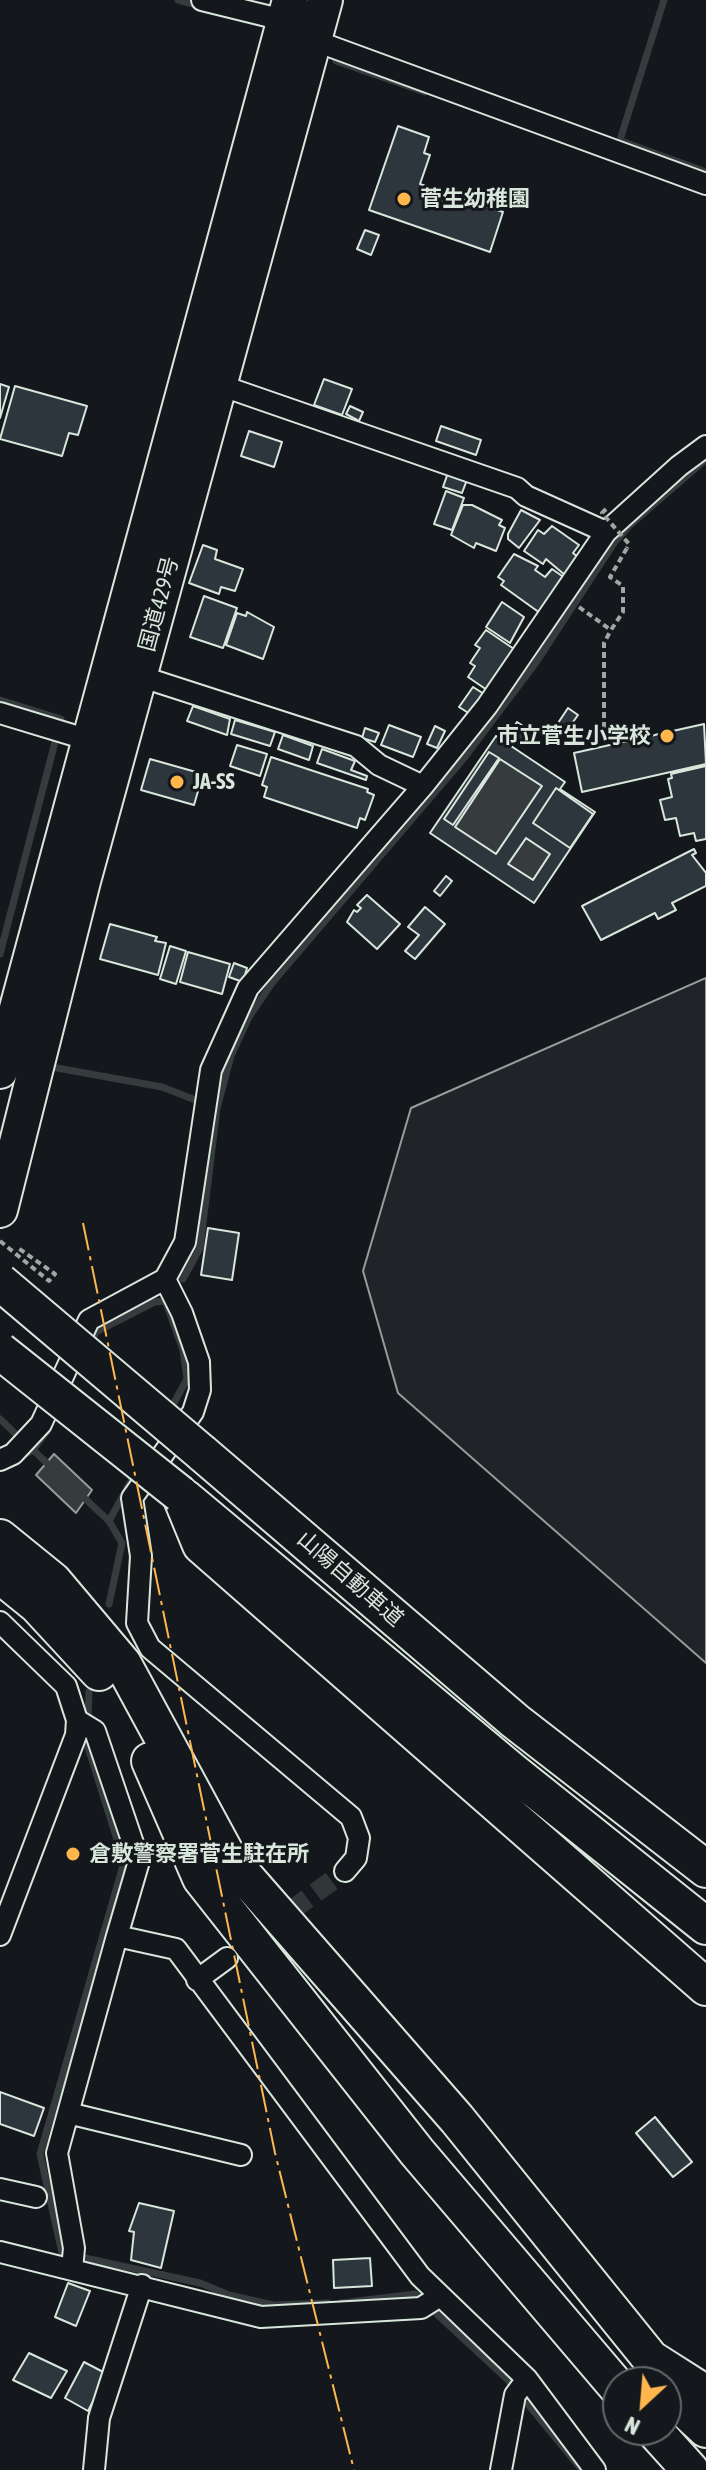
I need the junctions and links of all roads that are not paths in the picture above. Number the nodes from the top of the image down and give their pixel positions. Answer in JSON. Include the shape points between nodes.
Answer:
{"nodes":[{"id":1,"x":202,"y":0,"type":"edge"},
{"id":2,"x":325,"y":0,"type":"edge"},
{"id":3,"x":286,"y":12,"type":"edge"},
{"id":4,"x":313,"y":40,"type":"junction"},
{"id":5,"x":706,"y":184,"type":"edge"},
{"id":6,"x":202,"y":379,"type":"junction"},
{"id":7,"x":706,"y":446,"type":"edge"},
{"id":8,"x":606,"y":532,"type":"junction"},
{"id":9,"x":124,"y":671,"type":"junction"},
{"id":10,"x":0,"y":713,"type":"edge"},
{"id":11,"x":69,"y":734,"type":"junction"},
{"id":12,"x":423,"y":786,"type":"junction"},
{"id":13,"x":0,"y":1071,"type":"edge"},
{"id":14,"x":0,"y":1210,"type":"edge"},
{"id":15,"x":165,"y":1279,"type":"junction"},
{"id":16,"x":0,"y":1282,"type":"edge"},
{"id":17,"x":0,"y":1351,"type":"edge"},
{"id":18,"x":0,"y":1460,"type":"edge"},
{"id":19,"x":180,"y":1494,"type":"junction"},
{"id":20,"x":0,"y":1538,"type":"edge"},
{"id":21,"x":0,"y":1575,"type":"edge"},
{"id":22,"x":0,"y":1622,"type":"edge"},
{"id":23,"x":515,"y":1721,"type":"junction"},
{"id":24,"x":83,"y":1723,"type":"junction"},
{"id":25,"x":706,"y":1846,"type":"edge"},
{"id":26,"x":706,"y":1869,"type":"edge"},
{"id":27,"x":345,"y":1871,"type":"tunnel mouth"},
{"id":28,"x":5,"y":1905,"type":"edge"},
{"id":29,"x":706,"y":1926,"type":"edge"},
{"id":30,"x":0,"y":1935,"type":"edge"},
{"id":31,"x":117,"y":1936,"type":"junction"},
{"id":32,"x":227,"y":1958,"type":"tunnel mouth"},
{"id":33,"x":197,"y":1980,"type":"junction"},
{"id":34,"x":706,"y":1987,"type":"edge"},
{"id":35,"x":68,"y":2113,"type":"junction"},
{"id":36,"x":241,"y":2155,"type":"dead end"},
{"id":37,"x":0,"y":2189,"type":"edge"},
{"id":38,"x":36,"y":2197,"type":"dead end"},
{"id":39,"x":0,"y":2252,"type":"edge"},
{"id":40,"x":73,"y":2259,"type":"junction"},
{"id":41,"x":142,"y":2285,"type":"junction"},
{"id":42,"x":431,"y":2302,"type":"junction"},
{"id":43,"x":653,"y":2366,"type":"edge"},
{"id":44,"x":602,"y":2369,"type":"edge"},
{"id":45,"x":682,"y":2384,"type":"edge"},
{"id":46,"x":521,"y":2386,"type":"junction"},
{"id":47,"x":706,"y":2394,"type":"edge"},
{"id":48,"x":682,"y":2407,"type":"edge"},
{"id":49,"x":706,"y":2429,"type":"edge"},
{"id":50,"x":668,"y":2446,"type":"edge"},
{"id":51,"x":94,"y":2470,"type":"edge"},
{"id":52,"x":501,"y":2470,"type":"edge"},
{"id":53,"x":595,"y":2470,"type":"edge"},
{"id":54,"x":690,"y":2470,"type":"edge"}],
"edges":[{"from":1,"to":3,"type":"street","via":[[267,16]]},
{"from":2,"to":4,"type":"highway","name":"国道429号"},
{"from":3,"to":4,"type":"street"},
{"from":3,"to":6,"type":"highway","name":"国道429号"},
{"from":4,"to":5,"type":"street"},
{"from":4,"to":6,"type":"highway","name":"国道429号"},
{"from":6,"to":8,"type":"street","via":[[517,488]]},
{"from":6,"to":9,"type":"highway","name":"国道429号"},
{"from":7,"to":8,"type":"street"},
{"from":8,"to":12,"type":"street","via":[[487,706]]},
{"from":9,"to":11,"type":"highway","name":"国道429号"},
{"from":9,"to":12,"type":"street","via":[[356,746],[379,765]]},
{"from":9,"to":14,"type":"highway","name":"国道429号"},
{"from":10,"to":11,"type":"street"},
{"from":11,"to":13,"type":"highway","name":"国道429号"},
{"from":12,"to":15,"type":"street","via":[[248,988],[211,1070],[185,1242]]},
{"from":15,"to":18,"type":"street","via":[[89,1320],[41,1424]]},
{"from":15,"to":27,"type":"street","via":[[199,1362],[200,1390],[193,1412],[132,1498],[141,1556],[137,1623],[150,1648],[351,1817],[359,1838],[356,1858]]},
{"from":16,"to":23,"type":"highway","name":"山陽自動車道","bridge":true},
{"from":17,"to":19,"type":"highway","name":"山陽自動車道","bridge":true},
{"from":19,"to":29,"type":"highway","name":"山陽自動車道"},
{"from":19,"to":34,"type":"highway","via":[[201,1545]]},
{"from":20,"to":43,"type":"highway","via":[[53,1581],[123,1664],[227,1856],[457,2119]]},
{"from":21,"to":44,"type":"highway","via":[[72,1640],[109,1684],[134,1724],[201,1878],[417,2152]]},
{"from":22,"to":24,"type":"street","via":[[66,1686]]},
{"from":23,"to":25,"type":"highway"},
{"from":23,"to":26,"type":"highway","name":"山陽自動車道"},
{"from":24,"to":28,"type":"street"},
{"from":24,"to":31,"type":"street","via":[[112,1776],[139,1861]]},
{"from":28,"to":30,"type":"street"},
{"from":31,"to":33,"type":"street","via":[[176,1949]]},
{"from":31,"to":35,"type":"street"},
{"from":32,"to":33,"type":"street"},
{"from":33,"to":42,"type":"street","via":[[402,2252]]},
{"from":35,"to":36,"type":"street"},
{"from":35,"to":40,"type":"street","via":[[56,2165]]},
{"from":37,"to":38,"type":"street"},
{"from":39,"to":40,"type":"street"},
{"from":40,"to":41,"type":"street"},
{"from":41,"to":42,"type":"street","via":[[261,2317]]},
{"from":41,"to":51,"type":"street","via":[[99,2418]]},
{"from":42,"to":46,"type":"street"},
{"from":45,"to":47,"type":"highway"},
{"from":46,"to":52,"type":"street"},
{"from":46,"to":53,"type":"street"},
{"from":48,"to":49,"type":"highway"},
{"from":50,"to":54,"type":"highway"}]}
